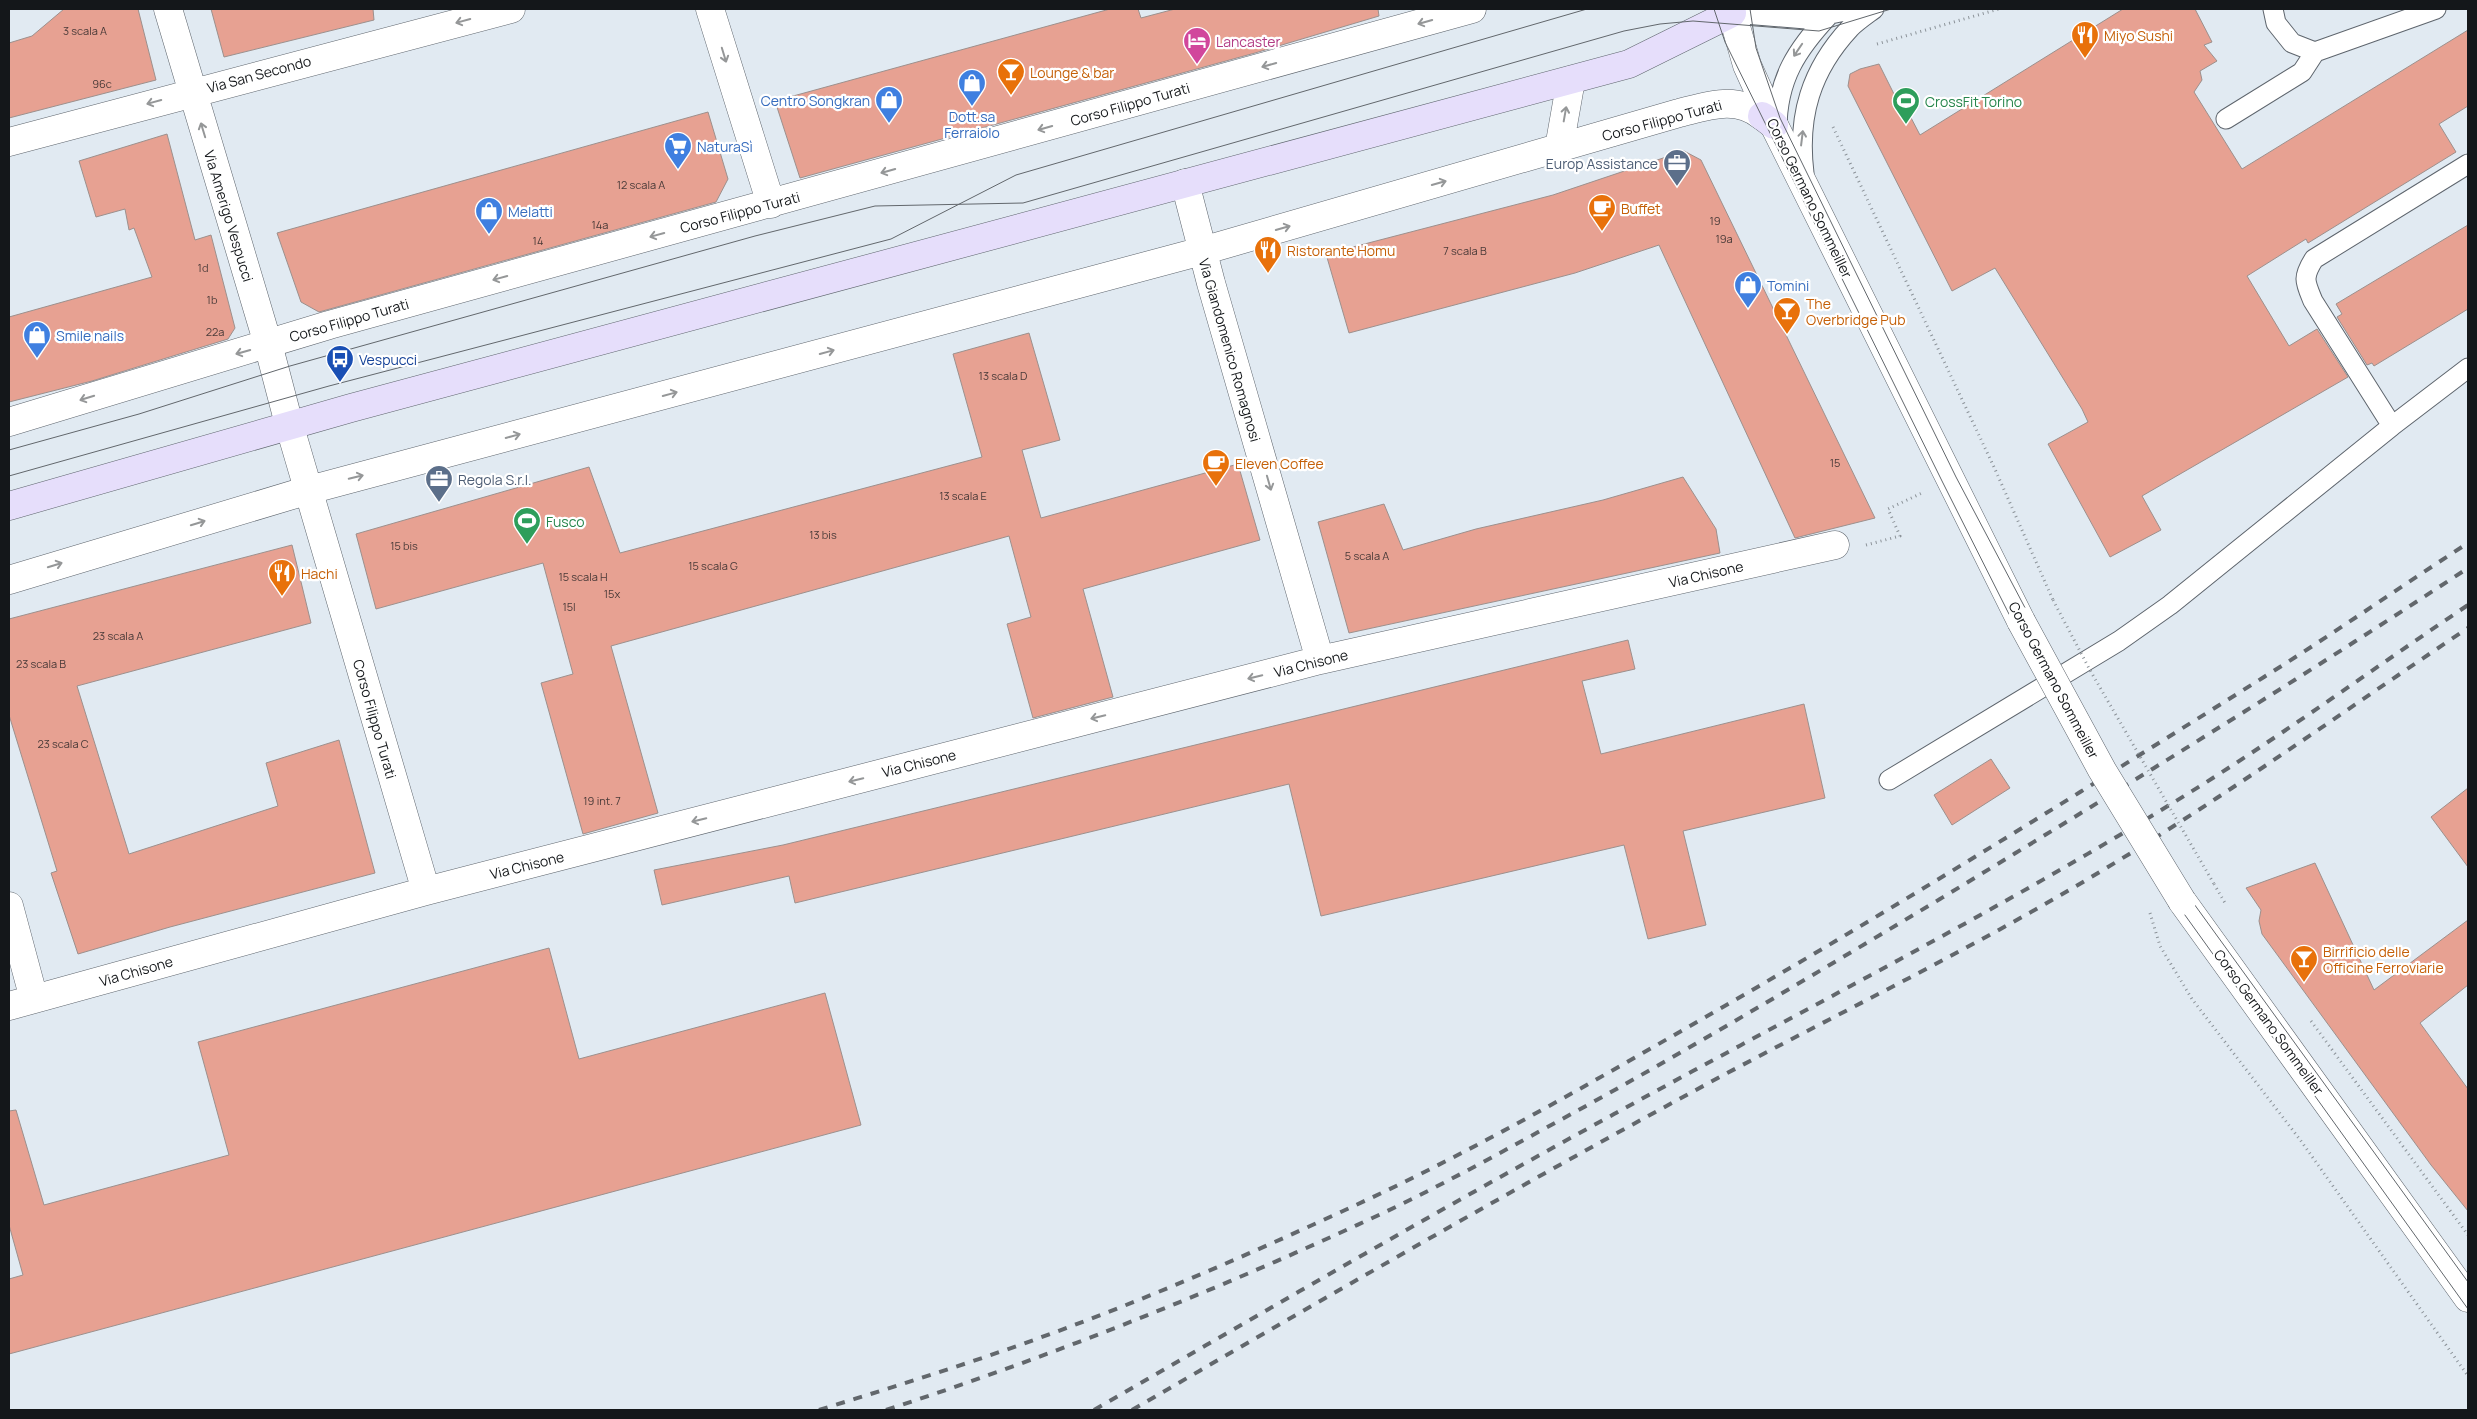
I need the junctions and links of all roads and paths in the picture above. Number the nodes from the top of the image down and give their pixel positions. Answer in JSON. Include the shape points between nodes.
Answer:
{"nodes":[{"id":1,"x":168,"y":9,"type":"edge"},
{"id":2,"x":510,"y":9,"type":"edge"},
{"id":3,"x":710,"y":9,"type":"edge"},
{"id":4,"x":1472,"y":9,"type":"edge"},
{"id":5,"x":1855,"y":9,"type":"edge"},
{"id":6,"x":1874,"y":9,"type":"edge"},
{"id":7,"x":1999,"y":9,"type":"edge"},
{"id":8,"x":2273,"y":9,"type":"edge"},
{"id":9,"x":2436,"y":9,"type":"edge"},
{"id":10,"x":1734,"y":10,"type":"edge"},
{"id":11,"x":1830,"y":14,"type":"junction"},
{"id":12,"x":1872,"y":45,"type":"dead end"},
{"id":13,"x":2315,"y":52,"type":"junction"},
{"id":14,"x":1572,"y":80,"type":"junction"},
{"id":15,"x":191,"y":92,"type":"junction"},
{"id":16,"x":2226,"y":119,"type":"dead end"},
{"id":17,"x":1830,"y":121,"type":"dead end"},
{"id":18,"x":1771,"y":124,"type":"junction"},
{"id":19,"x":9,"y":142,"type":"edge"},
{"id":20,"x":1559,"y":148,"type":"junction"},
{"id":21,"x":2468,"y":164,"type":"edge"},
{"id":22,"x":1185,"y":184,"type":"junction"},
{"id":23,"x":1805,"y":187,"type":"junction"},
{"id":24,"x":771,"y":204,"type":"junction"},
{"id":25,"x":1202,"y":251,"type":"junction"},
{"id":26,"x":268,"y":344,"type":"junction"},
{"id":27,"x":2468,"y":368,"type":"edge"},
{"id":28,"x":9,"y":422,"type":"edge"},
{"id":29,"x":290,"y":424,"type":"junction"},
{"id":30,"x":2392,"y":426,"type":"junction"},
{"id":31,"x":1949,"y":480,"type":"junction"},
{"id":32,"x":309,"y":490,"type":"junction"},
{"id":33,"x":9,"y":506,"type":"edge"},
{"id":34,"x":1846,"y":547,"type":"joint"},
{"id":35,"x":9,"y":580,"type":"edge"},
{"id":36,"x":1320,"y":660,"type":"junction"},
{"id":37,"x":1888,"y":780,"type":"dead end"},
{"id":38,"x":426,"y":891,"type":"junction"},
{"id":39,"x":9,"y":906,"type":"edge"},
{"id":40,"x":2228,"y":906,"type":"dead end"},
{"id":41,"x":2148,"y":909,"type":"dead end"},
{"id":42,"x":21,"y":1003,"type":"edge"},
{"id":43,"x":2309,"y":1018,"type":"dead end"},
{"id":44,"x":2468,"y":1235,"type":"edge"},
{"id":45,"x":2468,"y":1298,"type":"edge"},
{"id":46,"x":2468,"y":1376,"type":"edge"}],
"edges":[{"from":1,"to":15,"type":"street","name":"Via Amerigo Vespucci"},
{"from":2,"to":15,"type":"street","name":"Via San Secondo","one_way":true},
{"from":3,"to":24,"type":"street","one_way":true},
{"from":4,"to":24,"type":"street","name":"Corso Filippo Turati","one_way":true},
{"from":5,"to":11,"type":"lane"},
{"from":23,"to":6,"type":"lane","one_way":true,"via":[[1801,147],[1815,78],[1851,27]]},
{"from":7,"to":12,"type":"path"},
{"from":8,"to":13,"type":"lane","via":[[2276,23],[2292,43]]},
{"from":9,"to":13,"type":"lane"},
{"from":10,"to":11,"type":"lane","via":[[1806,19]]},
{"from":10,"to":14,"type":"main road","via":[[1629,64]]},
{"from":10,"to":18,"type":"street","name":"Corso Germano Sommeiller","via":[[1748,66]]},
{"from":11,"to":18,"type":"lane","one_way":true,"via":[[1807,38],[1793,59]]},
{"from":13,"to":16,"type":"lane","via":[[2302,72]]},
{"from":20,"to":14,"type":"street","one_way":true},
{"from":14,"to":22,"type":"main road"},
{"from":15,"to":19,"type":"street","name":"Via San Secondo","one_way":true},
{"from":26,"to":15,"type":"street","name":"Via Amerigo Vespucci","one_way":true},
{"from":17,"to":40,"type":"path","bridge":true,"via":[[2053,600],[2091,672]]},
{"from":18,"to":20,"type":"street","name":"Corso Filippo Turati","via":[[1755,110],[1720,103]]},
{"from":18,"to":23,"type":"street","name":"Corso Germano Sommeiller"},
{"from":25,"to":20,"type":"street","name":"Corso Filippo Turati","one_way":true},
{"from":21,"to":30,"type":"lane","via":[[2314,259],[2305,272],[2305,283],[2314,301]]},
{"from":22,"to":25,"type":"street","name":"Via Giandomenico Romagnosi"},
{"from":22,"to":29,"type":"main road"},
{"from":23,"to":31,"type":"street","name":"Corso Germano Sommeiller"},
{"from":24,"to":26,"type":"street","name":"Corso Filippo Turati","one_way":true},
{"from":32,"to":25,"type":"street","name":"Corso Filippo Turati","one_way":true},
{"from":25,"to":36,"type":"street","name":"Via Giandomenico Romagnosi","one_way":true},
{"from":26,"to":28,"type":"street","name":"Corso Filippo Turati","one_way":true},
{"from":26,"to":29,"type":"street","name":"Via Amerigo Vespucci"},
{"from":27,"to":30,"type":"lane"},
{"from":29,"to":32,"type":"street","name":"Corso Filippo Turati"},
{"from":29,"to":33,"type":"main road"},
{"from":30,"to":37,"type":"lane","via":[[2155,616]]},
{"from":31,"to":34,"type":"path","via":[[1888,509],[1900,536]]},
{"from":31,"to":45,"type":"street","name":"Corso Germano Sommeiller","bridge":true,"via":[[2102,770],[2182,901]]},
{"from":35,"to":32,"type":"street","name":"Corso Filippo Turati","one_way":true},
{"from":32,"to":38,"type":"street","name":"Corso Filippo Turati"},
{"from":34,"to":36,"type":"street","name":"Via Chisone"},
{"from":36,"to":38,"type":"street","name":"Via Chisone","one_way":true},
{"from":38,"to":42,"type":"street","name":"Via Chisone"},
{"from":39,"to":42,"type":"street"},
{"from":41,"to":46,"type":"path","via":[[2160,946],[2192,999],[2301,1141]]},
{"from":43,"to":44,"type":"path"}]}
